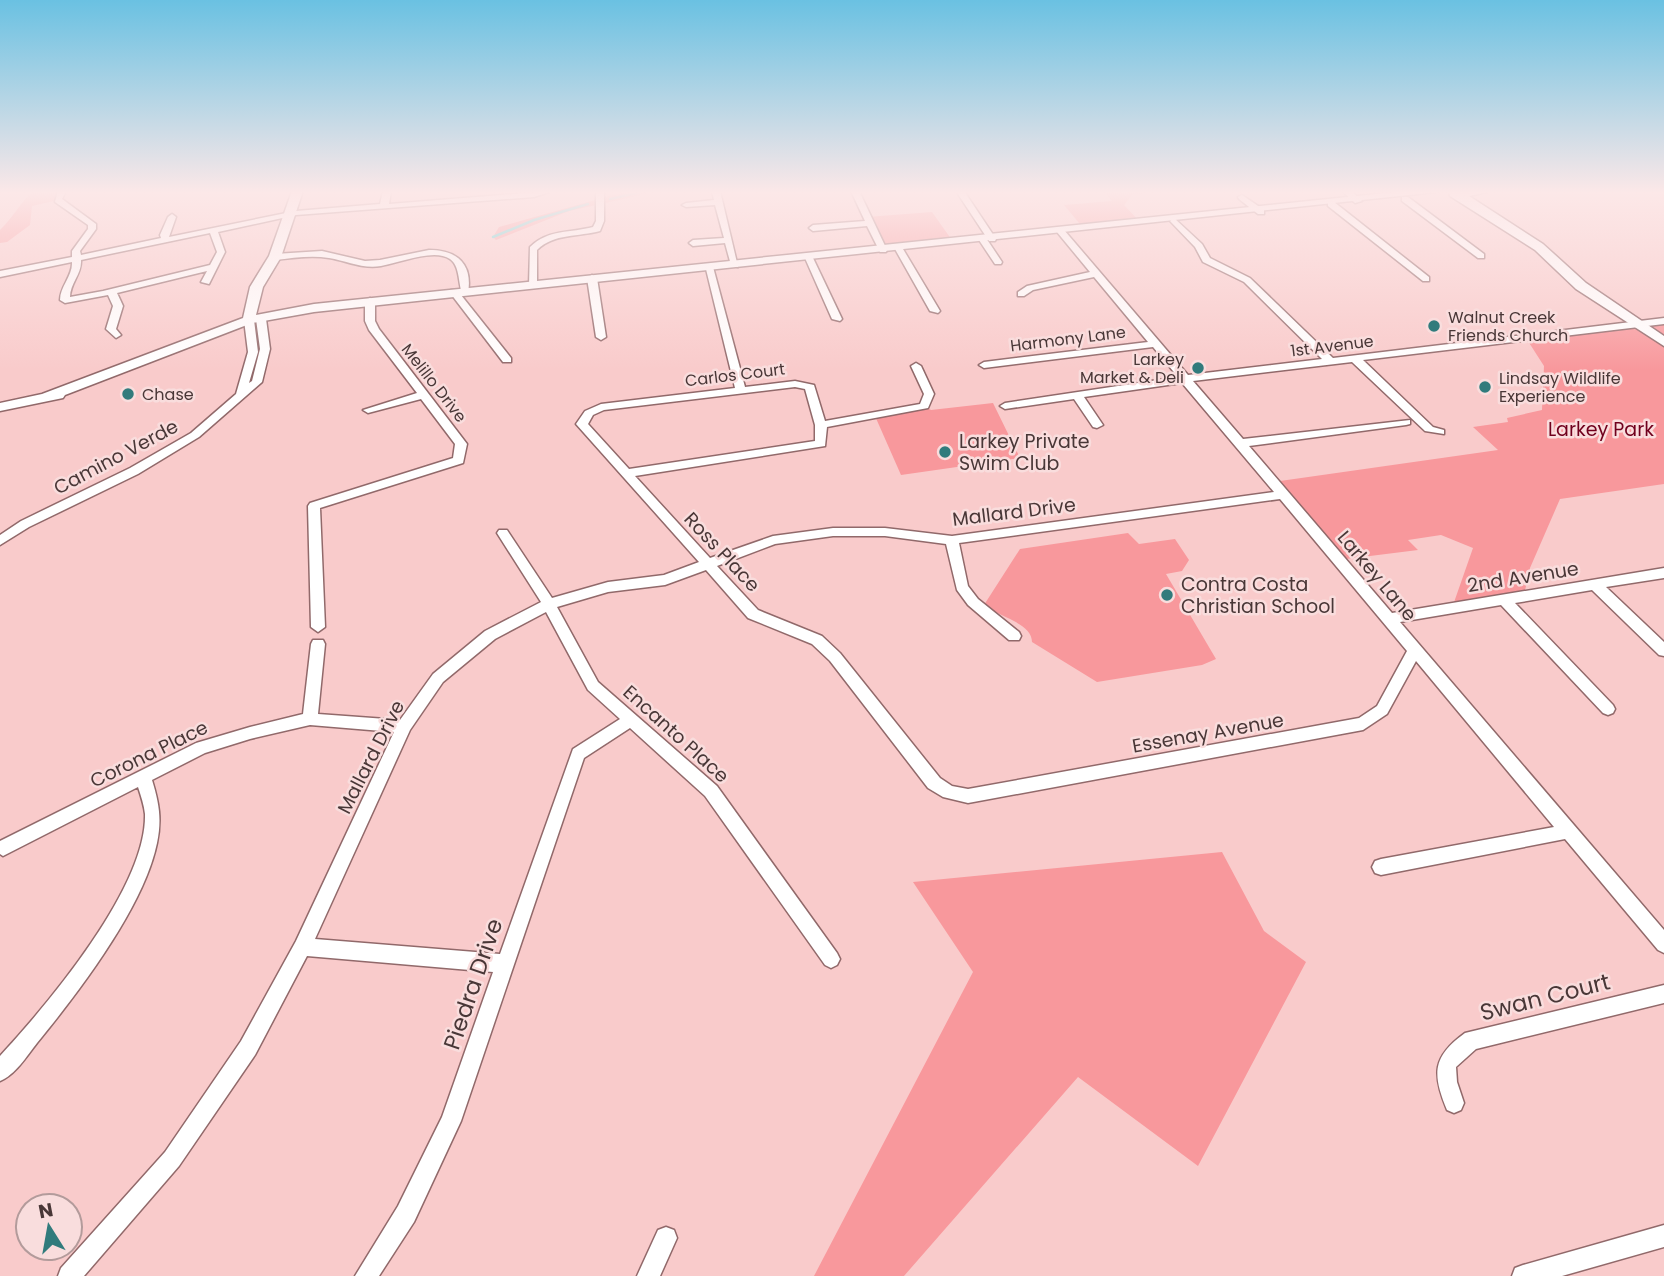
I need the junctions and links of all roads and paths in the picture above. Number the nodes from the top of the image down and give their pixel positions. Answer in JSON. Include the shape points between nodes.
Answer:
{"nodes":[{"id":1,"x":76,"y":251,"type":"edge"},
{"id":2,"x":117,"y":251,"type":"edge"},
{"id":3,"x":220,"y":251,"type":"edge"},
{"id":4,"x":277,"y":251,"type":"edge"},
{"id":5,"x":533,"y":251,"type":"edge"},
{"id":6,"x":731,"y":251,"type":"edge"},
{"id":7,"x":878,"y":251,"type":"edge"},
{"id":8,"x":900,"y":251,"type":"edge"},
{"id":9,"x":993,"y":251,"type":"edge"},
{"id":10,"x":1076,"y":251,"type":"edge"},
{"id":11,"x":1201,"y":251,"type":"edge"},
{"id":12,"x":1390,"y":251,"type":"edge"},
{"id":13,"x":1474,"y":251,"type":"edge"},
{"id":14,"x":1543,"y":251,"type":"edge"},
{"id":15,"x":1481,"y":256,"type":"dead end"},
{"id":16,"x":275,"y":257,"type":"junction"},
{"id":17,"x":809,"y":258,"type":"junction"},
{"id":18,"x":77,"y":259,"type":"junction"},
{"id":19,"x":998,"y":262,"type":"dead end"},
{"id":20,"x":735,"y":265,"type":"junction"},
{"id":21,"x":215,"y":267,"type":"junction"},
{"id":22,"x":708,"y":267,"type":"junction"},
{"id":23,"x":0,"y":274,"type":"edge"},
{"id":24,"x":1096,"y":274,"type":"junction"},
{"id":25,"x":592,"y":278,"type":"junction"},
{"id":26,"x":1426,"y":279,"type":"dead end"},
{"id":27,"x":206,"y":282,"type":"dead end"},
{"id":28,"x":532,"y":284,"type":"junction"},
{"id":29,"x":459,"y":291,"type":"junction"},
{"id":30,"x":112,"y":293,"type":"junction"},
{"id":31,"x":1021,"y":294,"type":"dead end"},
{"id":32,"x":370,"y":301,"type":"junction"},
{"id":33,"x":935,"y":311,"type":"dead end"},
{"id":34,"x":837,"y":319,"type":"dead end"},
{"id":35,"x":1664,"y":321,"type":"edge"},
{"id":36,"x":253,"y":322,"type":"junction"},
{"id":37,"x":1637,"y":325,"type":"junction"},
{"id":38,"x":116,"y":335,"type":"dead end"},
{"id":39,"x":601,"y":337,"type":"dead end"},
{"id":40,"x":1664,"y":342,"type":"edge"},
{"id":41,"x":1156,"y":345,"type":"junction"},
{"id":42,"x":1355,"y":359,"type":"junction"},
{"id":43,"x":507,"y":360,"type":"dead end"},
{"id":44,"x":1331,"y":362,"type":"junction"},
{"id":45,"x":984,"y":365,"type":"dead end"},
{"id":46,"x":916,"y":366,"type":"dead end"},
{"id":47,"x":1185,"y":379,"type":"junction"},
{"id":48,"x":741,"y":390,"type":"junction"},
{"id":49,"x":1076,"y":394,"type":"junction"},
{"id":50,"x":423,"y":395,"type":"junction"},
{"id":51,"x":1005,"y":406,"type":"dead end"},
{"id":52,"x":0,"y":407,"type":"edge"},
{"id":53,"x":368,"y":410,"type":"dead end"},
{"id":54,"x":1406,"y":422,"type":"dead end"},
{"id":55,"x":582,"y":424,"type":"joint"},
{"id":56,"x":821,"y":425,"type":"junction"},
{"id":57,"x":1097,"y":425,"type":"dead end"},
{"id":58,"x":1440,"y":432,"type":"dead end"},
{"id":59,"x":1241,"y":443,"type":"junction"},
{"id":60,"x":627,"y":473,"type":"junction"},
{"id":61,"x":1283,"y":495,"type":"junction"},
{"id":62,"x":503,"y":533,"type":"dead end"},
{"id":63,"x":0,"y":541,"type":"edge"},
{"id":64,"x":952,"y":541,"type":"junction"},
{"id":65,"x":708,"y":562,"type":"junction"},
{"id":66,"x":1664,"y":573,"type":"edge"},
{"id":67,"x":1595,"y":585,"type":"junction"},
{"id":68,"x":1503,"y":599,"type":"junction"},
{"id":69,"x":549,"y":604,"type":"junction"},
{"id":70,"x":1388,"y":619,"type":"junction"},
{"id":71,"x":318,"y":627,"type":"dead end"},
{"id":72,"x":1014,"y":636,"type":"dead end"},
{"id":73,"x":318,"y":644,"type":"dead end"},
{"id":74,"x":1415,"y":650,"type":"junction"},
{"id":75,"x":1664,"y":651,"type":"edge"},
{"id":76,"x":1608,"y":709,"type":"dead end"},
{"id":77,"x":310,"y":719,"type":"junction"},
{"id":78,"x":630,"y":720,"type":"junction"},
{"id":79,"x":404,"y":727,"type":"junction"},
{"id":80,"x":144,"y":779,"type":"junction"},
{"id":81,"x":968,"y":796,"type":"joint"},
{"id":82,"x":1570,"y":831,"type":"junction"},
{"id":83,"x":3,"y":848,"type":"dead end"},
{"id":84,"x":1381,"y":867,"type":"dead end"},
{"id":85,"x":1664,"y":944,"type":"edge"},
{"id":86,"x":302,"y":947,"type":"junction"},
{"id":87,"x":831,"y":959,"type":"dead end"},
{"id":88,"x":507,"y":964,"type":"junction"},
{"id":89,"x":1664,"y":994,"type":"edge"},
{"id":90,"x":0,"y":1071,"type":"edge"},
{"id":91,"x":1454,"y":1103,"type":"dead end"},
{"id":92,"x":1664,"y":1236,"type":"edge"},
{"id":93,"x":666,"y":1238,"type":"dead end"},
{"id":94,"x":69,"y":1276,"type":"edge"},
{"id":95,"x":366,"y":1276,"type":"edge"},
{"id":96,"x":648,"y":1276,"type":"edge"},
{"id":97,"x":1523,"y":1276,"type":"edge"}],
"edges":[{"from":1,"to":18,"type":"street"},
{"from":2,"to":18,"type":"street"},
{"from":3,"to":21,"type":"street"},
{"from":4,"to":16,"type":"main road"},
{"from":5,"to":28,"type":"street"},
{"from":6,"to":20,"type":"street"},
{"from":7,"to":17,"type":"main road"},
{"from":8,"to":33,"type":"street"},
{"from":9,"to":19,"type":"street"},
{"from":10,"to":24,"type":"street","name":"Larkey Lane"},
{"from":11,"to":44,"type":"street","via":[[1206,260],[1247,279]]},
{"from":12,"to":26,"type":"street"},
{"from":13,"to":15,"type":"street"},
{"from":14,"to":37,"type":"main road","via":[[1580,286]]},
{"from":16,"to":29,"type":"street","via":[[318,254],[374,264],[425,252],[445,253],[462,265],[466,276]]},
{"from":16,"to":36,"type":"main road","via":[[277,265]]},
{"from":17,"to":20,"type":"main road"},
{"from":17,"to":34,"type":"street"},
{"from":18,"to":23,"type":"street"},
{"from":18,"to":30,"type":"street","via":[[65,300]]},
{"from":20,"to":22,"type":"main road"},
{"from":21,"to":27,"type":"street"},
{"from":21,"to":30,"type":"street"},
{"from":22,"to":25,"type":"main road"},
{"from":22,"to":48,"type":"street"},
{"from":24,"to":31,"type":"street"},
{"from":24,"to":41,"type":"street","name":"Larkey Lane"},
{"from":25,"to":28,"type":"main road"},
{"from":25,"to":39,"type":"street"},
{"from":28,"to":29,"type":"main road"},
{"from":29,"to":32,"type":"main road"},
{"from":29,"to":43,"type":"street"},
{"from":30,"to":38,"type":"street","via":[[118,306],[111,329]]},
{"from":32,"to":36,"type":"main road"},
{"from":32,"to":50,"type":"street","name":"Melillo Drive","via":[[374,330]]},
{"from":35,"to":37,"type":"street","name":"1st Avenue"},
{"from":36,"to":52,"type":"main road","via":[[118,379]]},
{"from":36,"to":63,"type":"street","name":"Camino Verde","via":[[253,352],[242,394],[195,435]]},
{"from":37,"to":40,"type":"main road"},
{"from":37,"to":42,"type":"street","name":"1st Avenue"},
{"from":41,"to":45,"type":"street","name":"Harmony Lane"},
{"from":41,"to":47,"type":"street","name":"Larkey Lane"},
{"from":42,"to":44,"type":"street","name":"1st Avenue"},
{"from":42,"to":58,"type":"street","via":[[1429,429]]},
{"from":44,"to":47,"type":"street","name":"1st Avenue"},
{"from":46,"to":56,"type":"street","via":[[929,394],[924,406]]},
{"from":47,"to":49,"type":"street","name":"1st Avenue"},
{"from":47,"to":59,"type":"street","name":"Larkey Lane"},
{"from":48,"to":55,"type":"street","name":"Carlos Court","via":[[601,407],[589,413]]},
{"from":48,"to":56,"type":"street","name":"Carlos Court","via":[[795,384],[810,387]]},
{"from":49,"to":51,"type":"street","name":"1st Avenue"},
{"from":49,"to":57,"type":"street"},
{"from":50,"to":53,"type":"street"},
{"from":50,"to":71,"type":"street","name":"Melillo Drive","via":[[461,444],[459,460],[314,506]]},
{"from":54,"to":59,"type":"street"},
{"from":55,"to":60,"type":"street","name":"Ross Place"},
{"from":56,"to":60,"type":"street","via":[[823,442],[811,447]]},
{"from":59,"to":61,"type":"street","name":"Larkey Lane"},
{"from":60,"to":65,"type":"street","name":"Ross Place"},
{"from":61,"to":64,"type":"street","name":"Mallard Drive"},
{"from":61,"to":70,"type":"street","name":"Larkey Lane"},
{"from":62,"to":69,"type":"street","name":"Encanto Place"},
{"from":64,"to":65,"type":"street","name":"Mallard Drive","via":[[885,532],[833,532],[773,540]]},
{"from":64,"to":72,"type":"street","via":[[962,587]]},
{"from":65,"to":69,"type":"street","name":"Mallard Drive","via":[[665,580],[608,587]]},
{"from":65,"to":81,"type":"street","name":"Ross Place","via":[[753,614],[817,640],[934,783]]},
{"from":66,"to":67,"type":"street","name":"2nd Avenue"},
{"from":67,"to":68,"type":"street","name":"2nd Avenue"},
{"from":67,"to":75,"type":"street"},
{"from":68,"to":70,"type":"street","name":"2nd Avenue"},
{"from":68,"to":76,"type":"street"},
{"from":69,"to":78,"type":"street","name":"Encanto Place","via":[[593,686]]},
{"from":69,"to":79,"type":"street","name":"Mallard Drive","via":[[490,635],[438,678]]},
{"from":70,"to":74,"type":"street","name":"Larkey Lane"},
{"from":73,"to":77,"type":"street"},
{"from":74,"to":81,"type":"street","name":"Essenay Avenue","via":[[1382,710],[1363,724]]},
{"from":74,"to":82,"type":"street","name":"Larkey Lane"},
{"from":77,"to":79,"type":"street","name":"Corona Place"},
{"from":77,"to":80,"type":"street","name":"Corona Place","via":[[201,748]]},
{"from":78,"to":87,"type":"street","name":"Encanto Place","via":[[711,791]]},
{"from":78,"to":88,"type":"street","name":"Piedra Drive","via":[[578,754]]},
{"from":79,"to":86,"type":"street","name":"Mallard Drive"},
{"from":80,"to":83,"type":"street","name":"Corona Place"},
{"from":80,"to":90,"type":"street","via":[[153,815],[141,869],[65,994]]},
{"from":82,"to":84,"type":"street"},
{"from":82,"to":85,"type":"street","name":"Larkey Lane"},
{"from":86,"to":88,"type":"street"},
{"from":86,"to":94,"type":"street","name":"Mallard Drive","via":[[248,1048],[172,1159]]},
{"from":88,"to":95,"type":"street","name":"Piedra Drive","via":[[451,1121],[406,1214]]},
{"from":89,"to":91,"type":"street","name":"Swan Court","via":[[1472,1040],[1450,1055],[1444,1075]]},
{"from":92,"to":97,"type":"street"},
{"from":93,"to":96,"type":"street"}]}
